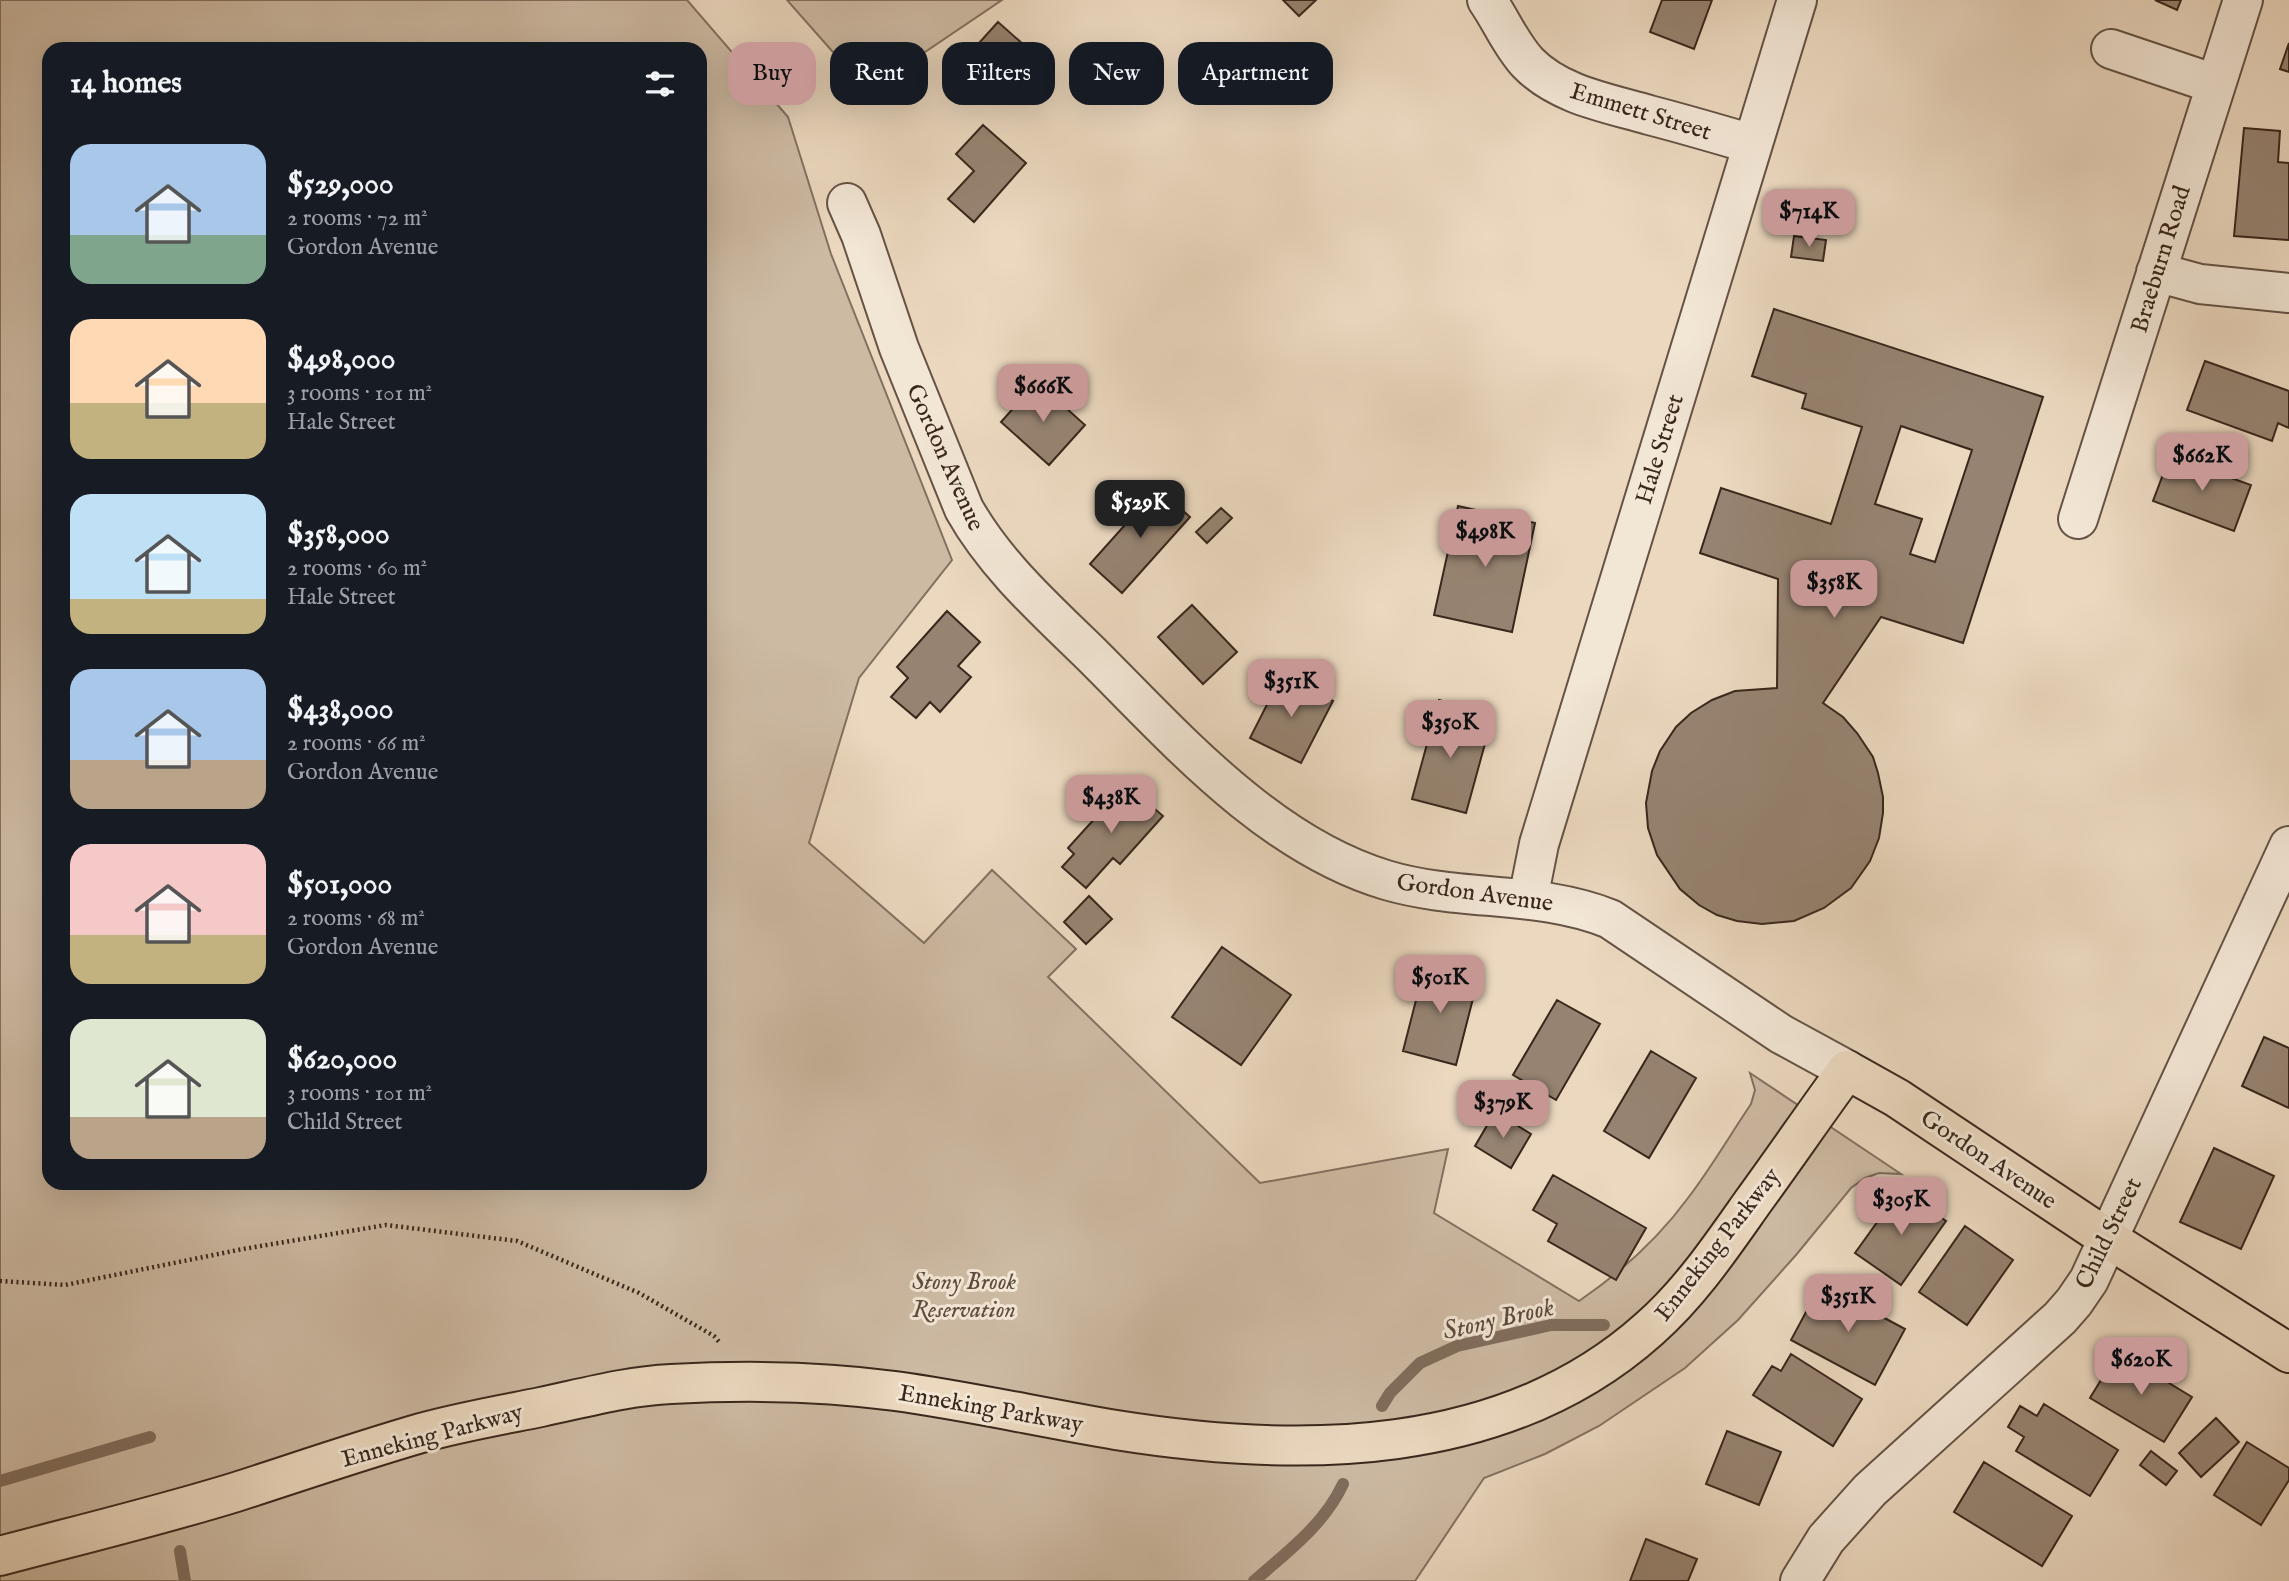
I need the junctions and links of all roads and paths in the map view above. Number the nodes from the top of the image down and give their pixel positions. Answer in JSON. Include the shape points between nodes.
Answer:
{"nodes":[{"id":1,"x":1487,"y":0,"type":"edge"},
{"id":2,"x":1797,"y":0,"type":"edge"},
{"id":3,"x":2243,"y":0,"type":"edge"},
{"id":4,"x":2111,"y":49,"type":"dead end"},
{"id":5,"x":2216,"y":84,"type":"junction"},
{"id":6,"x":1752,"y":144,"type":"junction"},
{"id":7,"x":846,"y":203,"type":"dead end"},
{"id":8,"x":2156,"y":272,"type":"junction"},
{"id":9,"x":2289,"y":293,"type":"edge"},
{"id":10,"x":2078,"y":519,"type":"dead end"},
{"id":11,"x":2289,"y":846,"type":"edge"},
{"id":12,"x":1528,"y":899,"type":"junction"},
{"id":13,"x":1847,"y":1070,"type":"junction"},
{"id":14,"x":2108,"y":1238,"type":"junction"},
{"id":15,"x":0,"y":1281,"type":"edge"},
{"id":16,"x":714,"y":1336,"type":"dead end"},
{"id":17,"x":2289,"y":1353,"type":"edge"},
{"id":18,"x":0,"y":1556,"type":"edge"},
{"id":19,"x":1814,"y":1576,"type":"edge"}],
"edges":[{"from":1,"to":6,"type":"street","name":"Emmett Street","via":[[1520,53],[1549,81],[1600,101]]},
{"from":2,"to":6,"type":"street","name":"Hale Street"},
{"from":3,"to":5,"type":"street","name":"Braeburn Road"},
{"from":4,"to":5,"type":"street"},
{"from":5,"to":8,"type":"street","name":"Braeburn Road"},
{"from":6,"to":12,"type":"street","name":"Hale Street","via":[[1539,844]]},
{"from":7,"to":12,"type":"street","name":"Gordon Avenue","via":[[964,509],[1021,584],[1177,740],[1248,803],[1304,842],[1387,880],[1454,894]]},
{"from":8,"to":9,"type":"street","via":[[2200,284]]},
{"from":8,"to":10,"type":"street","name":"Braeburn Road"},
{"from":11,"to":14,"type":"street","name":"Child Street"},
{"from":12,"to":13,"type":"street","name":"Gordon Avenue","via":[[1610,919],[1781,1034]]},
{"from":13,"to":14,"type":"main road","name":"Gordon Avenue","via":[[1897,1098]]},
{"from":13,"to":18,"type":"main road","name":"Enneking Parkway","via":[[1716,1253],[1652,1326],[1579,1380],[1514,1411],[1469,1425],[1359,1444],[1238,1444],[1140,1434],[862,1387],[756,1381],[664,1384],[426,1431],[228,1494]]},
{"from":14,"to":17,"type":"main road","name":"Gordon Avenue"},
{"from":14,"to":19,"type":"street","name":"Child Street","via":[[2074,1302],[1870,1490],[1826,1539]]},
{"from":15,"to":16,"type":"path","via":[[65,1285],[386,1225],[517,1241],[639,1293]]}]}
